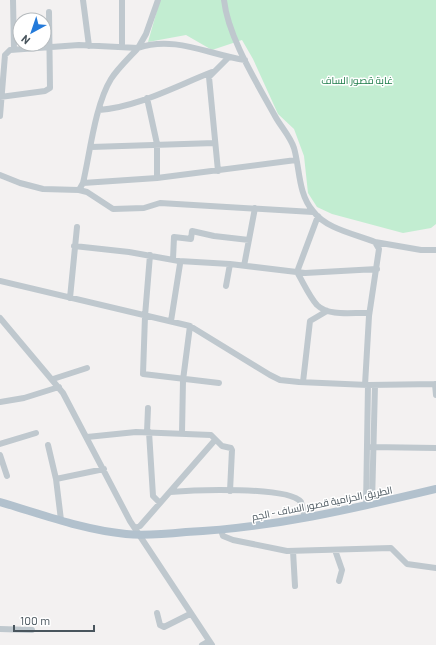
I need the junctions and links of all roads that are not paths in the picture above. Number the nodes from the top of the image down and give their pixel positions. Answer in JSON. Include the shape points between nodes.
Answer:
{"nodes":[{"id":1,"x":12,"y":0,"type":"edge"},
{"id":2,"x":83,"y":0,"type":"edge"},
{"id":3,"x":122,"y":0,"type":"edge"},
{"id":4,"x":158,"y":0,"type":"edge"},
{"id":5,"x":224,"y":0,"type":"edge"},
{"id":6,"x":12,"y":12,"type":"edge"},
{"id":7,"x":89,"y":46,"type":"junction"},
{"id":8,"x":52,"y":47,"type":"edge"},
{"id":9,"x":122,"y":47,"type":"junction"},
{"id":10,"x":138,"y":48,"type":"junction"},
{"id":11,"x":12,"y":49,"type":"edge"},
{"id":12,"x":49,"y":52,"type":"edge"},
{"id":13,"x":229,"y":57,"type":"junction"},
{"id":14,"x":245,"y":60,"type":"junction"},
{"id":15,"x":214,"y":71,"type":"junction"},
{"id":16,"x":1,"y":97,"type":"edge"},
{"id":17,"x":146,"y":98,"type":"junction"},
{"id":18,"x":99,"y":110,"type":"junction"},
{"id":19,"x":0,"y":116,"type":"edge"},
{"id":20,"x":215,"y":143,"type":"junction"},
{"id":21,"x":156,"y":144,"type":"junction"},
{"id":22,"x":91,"y":147,"type":"junction"},
{"id":23,"x":296,"y":160,"type":"junction"},
{"id":24,"x":218,"y":171,"type":"junction"},
{"id":25,"x":0,"y":175,"type":"edge"},
{"id":26,"x":157,"y":178,"type":"junction"},
{"id":27,"x":83,"y":183,"type":"junction"},
{"id":28,"x":79,"y":190,"type":"junction"},
{"id":29,"x":255,"y":208,"type":"junction"},
{"id":30,"x":315,"y":214,"type":"junction"},
{"id":31,"x":78,"y":227,"type":"dead end"},
{"id":32,"x":249,"y":240,"type":"junction"},
{"id":33,"x":375,"y":242,"type":"junction"},
{"id":34,"x":74,"y":246,"type":"junction"},
{"id":35,"x":436,"y":250,"type":"edge"},
{"id":36,"x":150,"y":255,"type":"junction"},
{"id":37,"x":176,"y":260,"type":"junction"},
{"id":38,"x":230,"y":264,"type":"junction"},
{"id":39,"x":244,"y":266,"type":"junction"},
{"id":40,"x":377,"y":269,"type":"junction"},
{"id":41,"x":297,"y":272,"type":"junction"},
{"id":42,"x":0,"y":281,"type":"edge"},
{"id":43,"x":226,"y":286,"type":"dead end"},
{"id":44,"x":70,"y":298,"type":"junction"},
{"id":45,"x":327,"y":311,"type":"junction"},
{"id":46,"x":369,"y":313,"type":"junction"},
{"id":47,"x":145,"y":316,"type":"junction"},
{"id":48,"x":0,"y":318,"type":"edge"},
{"id":49,"x":171,"y":321,"type":"junction"},
{"id":50,"x":190,"y":326,"type":"junction"},
{"id":51,"x":87,"y":368,"type":"dead end"},
{"id":52,"x":53,"y":380,"type":"junction"},
{"id":53,"x":183,"y":380,"type":"junction"},
{"id":54,"x":303,"y":382,"type":"junction"},
{"id":55,"x":219,"y":383,"type":"dead end"},
{"id":56,"x":436,"y":384,"type":"edge"},
{"id":57,"x":369,"y":385,"type":"junction"},
{"id":58,"x":59,"y":387,"type":"junction"},
{"id":59,"x":436,"y":395,"type":"edge"},
{"id":60,"x":0,"y":402,"type":"edge"},
{"id":61,"x":148,"y":408,"type":"dead end"},
{"id":62,"x":148,"y":432,"type":"junction"},
{"id":63,"x":36,"y":433,"type":"dead end"},
{"id":64,"x":182,"y":433,"type":"junction"},
{"id":65,"x":87,"y":437,"type":"junction"},
{"id":66,"x":215,"y":440,"type":"junction"},
{"id":67,"x":0,"y":444,"type":"edge"},
{"id":68,"x":48,"y":445,"type":"dead end"},
{"id":69,"x":370,"y":447,"type":"junction"},
{"id":70,"x":436,"y":448,"type":"edge"},
{"id":71,"x":0,"y":455,"type":"edge"},
{"id":72,"x":104,"y":469,"type":"junction"},
{"id":73,"x":7,"y":476,"type":"dead end"},
{"id":74,"x":56,"y":479,"type":"junction"},
{"id":75,"x":436,"y":489,"type":"edge"},
{"id":76,"x":230,"y":491,"type":"junction"},
{"id":77,"x":170,"y":492,"type":"junction"},
{"id":78,"x":0,"y":502,"type":"edge"},
{"id":79,"x":160,"y":503,"type":"junction"},
{"id":80,"x":369,"y":505,"type":"junction"},
{"id":81,"x":305,"y":518,"type":"junction"},
{"id":82,"x":62,"y":520,"type":"junction"},
{"id":83,"x":221,"y":530,"type":"junction"},
{"id":84,"x":137,"y":532,"type":"junction"},
{"id":85,"x":335,"y":550,"type":"junction"},
{"id":86,"x":293,"y":551,"type":"junction"},
{"id":87,"x":436,"y":568,"type":"edge"},
{"id":88,"x":339,"y":581,"type":"dead end"},
{"id":89,"x":295,"y":586,"type":"dead end"},
{"id":90,"x":157,"y":613,"type":"dead end"},
{"id":91,"x":190,"y":614,"type":"junction"},
{"id":92,"x":0,"y":629,"type":"edge"},
{"id":93,"x":32,"y":630,"type":"dead end"},
{"id":94,"x":211,"y":643,"type":"edge"},
{"id":95,"x":202,"y":645,"type":"edge"}],
"edges":[{"from":1,"to":6,"type":"street"},
{"from":2,"to":7,"type":"street"},
{"from":3,"to":9,"type":"street"},
{"from":4,"to":10,"type":"street"},
{"from":5,"to":14,"type":"street","via":[[230,30]]},
{"from":7,"to":8,"type":"street"},
{"from":7,"to":9,"type":"street"},
{"from":9,"to":10,"type":"street"},
{"from":10,"to":13,"type":"street","via":[[149,44],[185,45]]},
{"from":10,"to":18,"type":"street","via":[[112,78]]},
{"from":11,"to":16,"type":"street","via":[[5,55]]},
{"from":12,"to":16,"type":"street","via":[[50,88],[45,91]]},
{"from":13,"to":14,"type":"street"},
{"from":13,"to":15,"type":"street"},
{"from":14,"to":23,"type":"street","via":[[275,117],[288,135]]},
{"from":15,"to":17,"type":"street"},
{"from":15,"to":20,"type":"street","via":[[209,77],[208,85]]},
{"from":16,"to":19,"type":"street"},
{"from":17,"to":18,"type":"street","via":[[115,109]]},
{"from":17,"to":21,"type":"street"},
{"from":18,"to":22,"type":"street"},
{"from":20,"to":21,"type":"street"},
{"from":20,"to":24,"type":"street"},
{"from":21,"to":22,"type":"street"},
{"from":21,"to":26,"type":"street"},
{"from":22,"to":27,"type":"street"},
{"from":23,"to":24,"type":"street"},
{"from":23,"to":30,"type":"street","via":[[306,200]]},
{"from":24,"to":26,"type":"street"},
{"from":25,"to":28,"type":"street","via":[[43,189]]},
{"from":26,"to":27,"type":"street"},
{"from":27,"to":28,"type":"street"},
{"from":28,"to":29,"type":"street","via":[[94,195],[105,205],[113,208],[144,208],[160,203]]},
{"from":29,"to":30,"type":"street"},
{"from":29,"to":32,"type":"street"},
{"from":30,"to":33,"type":"street","via":[[323,221]]},
{"from":30,"to":41,"type":"street"},
{"from":31,"to":34,"type":"street"},
{"from":32,"to":37,"type":"street","via":[[214,236],[192,230],[191,239],[174,237]]},
{"from":32,"to":39,"type":"street"},
{"from":33,"to":35,"type":"street"},
{"from":33,"to":40,"type":"street","via":[[379,249]]},
{"from":34,"to":36,"type":"street"},
{"from":34,"to":44,"type":"street"},
{"from":36,"to":37,"type":"street"},
{"from":36,"to":47,"type":"street"},
{"from":37,"to":38,"type":"street"},
{"from":37,"to":49,"type":"street","via":[[180,264]]},
{"from":38,"to":39,"type":"street"},
{"from":38,"to":43,"type":"street"},
{"from":39,"to":41,"type":"street"},
{"from":40,"to":41,"type":"street"},
{"from":40,"to":46,"type":"street"},
{"from":41,"to":45,"type":"street","via":[[317,305]]},
{"from":42,"to":44,"type":"street"},
{"from":44,"to":47,"type":"street"},
{"from":45,"to":46,"type":"street"},
{"from":45,"to":54,"type":"street","via":[[310,321]]},
{"from":46,"to":57,"type":"street"},
{"from":47,"to":49,"type":"street"},
{"from":47,"to":53,"type":"street","via":[[143,374]]},
{"from":48,"to":52,"type":"street"},
{"from":49,"to":50,"type":"street"},
{"from":50,"to":53,"type":"street"},
{"from":50,"to":54,"type":"street","via":[[274,377]]},
{"from":51,"to":52,"type":"street"},
{"from":52,"to":58,"type":"street"},
{"from":53,"to":55,"type":"street"},
{"from":53,"to":64,"type":"street"},
{"from":54,"to":57,"type":"street"},
{"from":56,"to":57,"type":"street"},
{"from":56,"to":59,"type":"street"},
{"from":57,"to":69,"type":"street"},
{"from":58,"to":60,"type":"street","via":[[24,398]]},
{"from":58,"to":65,"type":"street"},
{"from":61,"to":62,"type":"street"},
{"from":62,"to":64,"type":"street"},
{"from":62,"to":65,"type":"street","via":[[98,434]]},
{"from":62,"to":79,"type":"street","via":[[153,496]]},
{"from":63,"to":67,"type":"street"},
{"from":64,"to":66,"type":"street","via":[[212,435]]},
{"from":65,"to":72,"type":"street"},
{"from":66,"to":76,"type":"street","via":[[232,450]]},
{"from":66,"to":77,"type":"street"},
{"from":68,"to":74,"type":"street"},
{"from":69,"to":70,"type":"street"},
{"from":69,"to":80,"type":"street"},
{"from":71,"to":73,"type":"street"},
{"from":72,"to":74,"type":"street"},
{"from":72,"to":84,"type":"street"},
{"from":74,"to":82,"type":"street"},
{"from":75,"to":80,"type":"main road","name":"الطريق الحزامية قصور الساف - الجم"},
{"from":76,"to":77,"type":"street"},
{"from":76,"to":81,"type":"street","via":[[261,491],[296,497],[301,502]]},
{"from":77,"to":79,"type":"street"},
{"from":78,"to":82,"type":"main road","name":"الطريق الحزامية قصور الساف - الجم"},
{"from":79,"to":84,"type":"street"},
{"from":80,"to":81,"type":"main road","name":"الطريق الحزامية قصور الساف - الجم"},
{"from":81,"to":83,"type":"main road","name":"الطريق الحزامية قصور الساف - الجم"},
{"from":82,"to":84,"type":"main road","name":"الطريق الحزامية قصور الساف - الجم","via":[[113,532]]},
{"from":83,"to":84,"type":"main road","name":"الطريق الحزامية قصور الساف - الجم"},
{"from":83,"to":86,"type":"street","via":[[223,536],[232,540]]},
{"from":84,"to":91,"type":"street"},
{"from":85,"to":86,"type":"street"},
{"from":85,"to":87,"type":"street","via":[[391,548],[407,564]]},
{"from":85,"to":88,"type":"street","via":[[342,570]]},
{"from":86,"to":89,"type":"street"},
{"from":90,"to":91,"type":"street","via":[[160,625],[164,627]]},
{"from":91,"to":94,"type":"street"},
{"from":92,"to":93,"type":"street"},
{"from":94,"to":95,"type":"street"}]}
